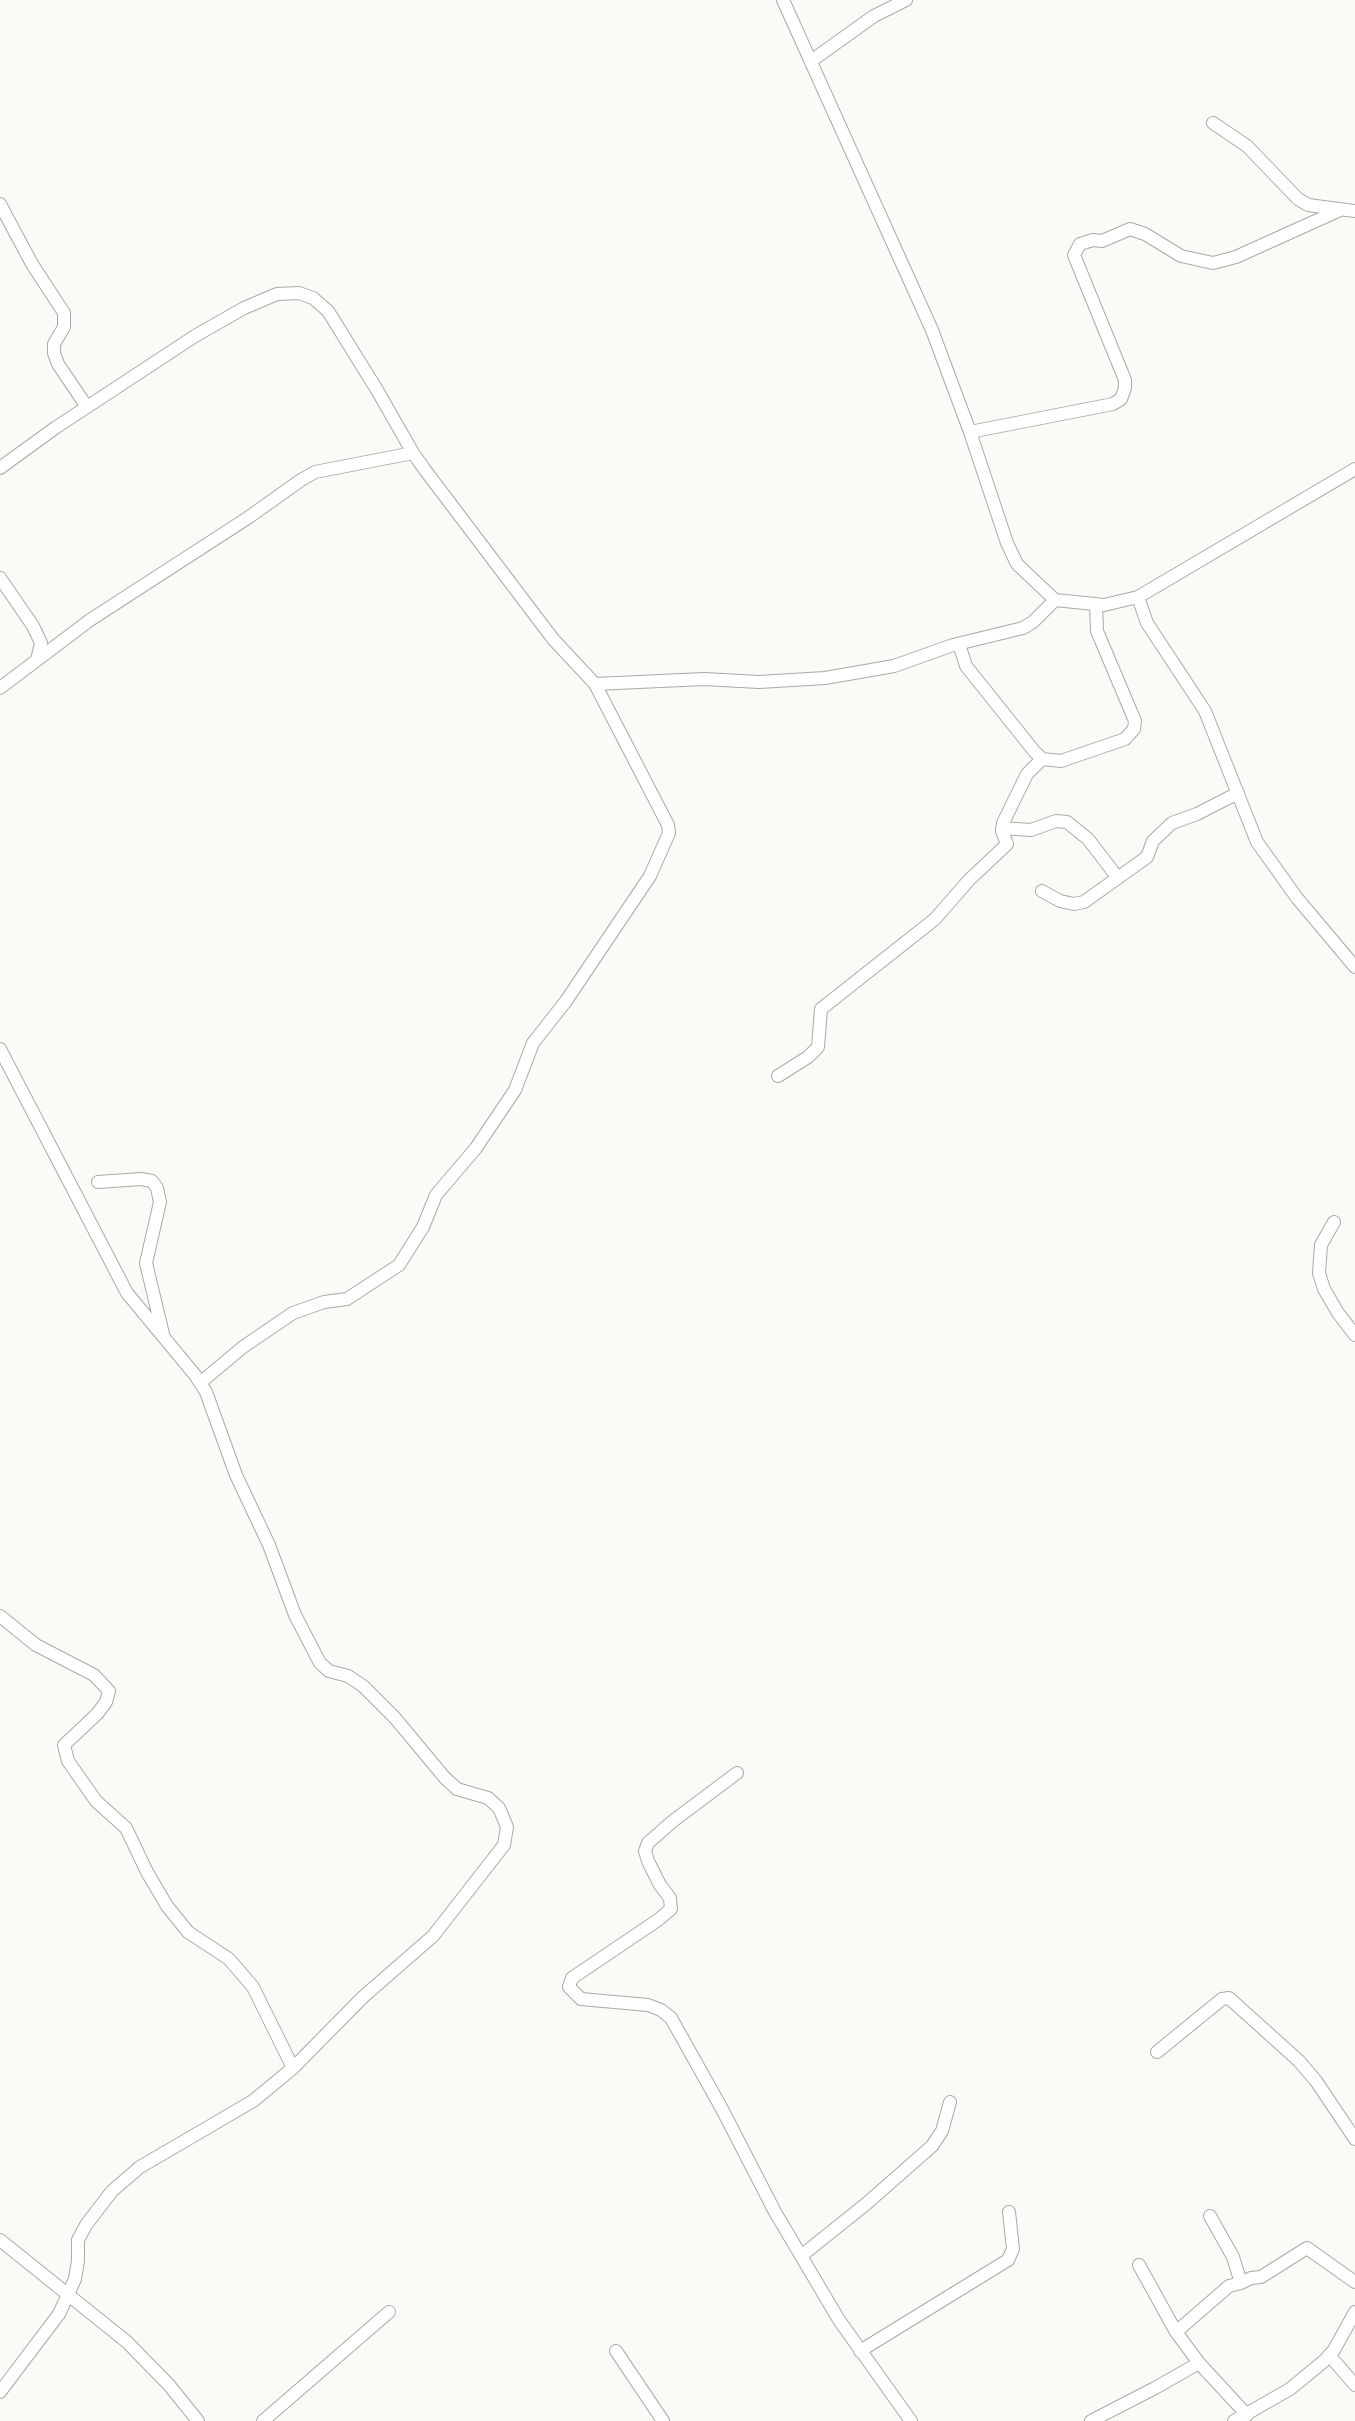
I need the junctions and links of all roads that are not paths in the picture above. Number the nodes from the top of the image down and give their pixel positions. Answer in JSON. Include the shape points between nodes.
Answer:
{"nodes":[{"id":1,"x":783,"y":0,"type":"edge"},
{"id":2,"x":906,"y":0,"type":"edge"},
{"id":3,"x":811,"y":61,"type":"junction"},
{"id":4,"x":1213,"y":123,"type":"dead end"},
{"id":5,"x":0,"y":204,"type":"edge"},
{"id":6,"x":1340,"y":210,"type":"junction"},
{"id":7,"x":1355,"y":211,"type":"edge"},
{"id":8,"x":87,"y":407,"type":"junction"},
{"id":9,"x":970,"y":432,"type":"junction"},
{"id":10,"x":413,"y":453,"type":"junction"},
{"id":11,"x":0,"y":468,"type":"edge"},
{"id":12,"x":1355,"y":469,"type":"edge"},
{"id":13,"x":0,"y":578,"type":"edge"},
{"id":14,"x":1138,"y":597,"type":"junction"},
{"id":15,"x":1055,"y":600,"type":"junction"},
{"id":16,"x":1096,"y":604,"type":"junction"},
{"id":17,"x":959,"y":644,"type":"junction"},
{"id":18,"x":37,"y":660,"type":"junction"},
{"id":19,"x":595,"y":684,"type":"junction"},
{"id":20,"x":0,"y":688,"type":"edge"},
{"id":21,"x":1042,"y":759,"type":"junction"},
{"id":22,"x":1238,"y":793,"type":"junction"},
{"id":23,"x":1002,"y":828,"type":"junction"},
{"id":24,"x":1118,"y":878,"type":"junction"},
{"id":25,"x":1042,"y":891,"type":"dead end"},
{"id":26,"x":1355,"y":967,"type":"edge"},
{"id":27,"x":0,"y":1049,"type":"edge"},
{"id":28,"x":778,"y":1076,"type":"dead end"},
{"id":29,"x":98,"y":1182,"type":"dead end"},
{"id":30,"x":1334,"y":1222,"type":"dead end"},
{"id":31,"x":1355,"y":1335,"type":"edge"},
{"id":32,"x":164,"y":1338,"type":"junction"},
{"id":33,"x":200,"y":1383,"type":"junction"},
{"id":34,"x":0,"y":1616,"type":"edge"},
{"id":35,"x":737,"y":1773,"type":"dead end"},
{"id":36,"x":1157,"y":2052,"type":"dead end"},
{"id":37,"x":293,"y":2068,"type":"junction"},
{"id":38,"x":950,"y":2102,"type":"dead end"},
{"id":39,"x":1355,"y":2139,"type":"edge"},
{"id":40,"x":1009,"y":2213,"type":"dead end"},
{"id":41,"x":1210,"y":2216,"type":"dead end"},
{"id":42,"x":0,"y":2240,"type":"edge"},
{"id":43,"x":801,"y":2256,"type":"junction"},
{"id":44,"x":1139,"y":2265,"type":"dead end"},
{"id":45,"x":1355,"y":2282,"type":"edge"},
{"id":46,"x":1241,"y":2283,"type":"junction"},
{"id":47,"x":68,"y":2293,"type":"junction"},
{"id":48,"x":389,"y":2312,"type":"dead end"},
{"id":49,"x":1355,"y":2312,"type":"edge"},
{"id":50,"x":1176,"y":2332,"type":"junction"},
{"id":51,"x":615,"y":2351,"type":"dead end"},
{"id":52,"x":860,"y":2351,"type":"junction"},
{"id":53,"x":1329,"y":2356,"type":"junction"},
{"id":54,"x":1199,"y":2362,"type":"junction"},
{"id":55,"x":1355,"y":2385,"type":"edge"},
{"id":56,"x":0,"y":2392,"type":"edge"},
{"id":57,"x":1247,"y":2415,"type":"junction"},
{"id":58,"x":198,"y":2421,"type":"edge"},
{"id":59,"x":263,"y":2421,"type":"edge"},
{"id":60,"x":663,"y":2421,"type":"edge"},
{"id":61,"x":911,"y":2421,"type":"edge"},
{"id":62,"x":1091,"y":2421,"type":"edge"},
{"id":63,"x":1234,"y":2421,"type":"edge"}],
"edges":[{"from":1,"to":3,"type":"street"},
{"from":2,"to":3,"type":"street","via":[[874,16]]},
{"from":3,"to":9,"type":"street","via":[[932,330]]},
{"from":4,"to":6,"type":"street","via":[[1247,146],[1298,199]]},
{"from":5,"to":8,"type":"street","via":[[64,313],[54,353]]},
{"from":6,"to":7,"type":"street"},
{"from":6,"to":9,"type":"street","via":[[1213,263],[1181,256],[1130,229],[1080,244],[1074,255],[1121,369],[1125,388],[1121,399]]},
{"from":8,"to":10,"type":"street","via":[[244,308],[277,294],[299,293],[328,311]]},
{"from":8,"to":11,"type":"street"},
{"from":9,"to":15,"type":"street","via":[[1017,564]]},
{"from":10,"to":18,"type":"street","via":[[315,472]]},
{"from":10,"to":19,"type":"street","via":[[553,639]]},
{"from":12,"to":14,"type":"street"},
{"from":13,"to":18,"type":"street","via":[[41,643]]},
{"from":14,"to":16,"type":"street"},
{"from":14,"to":22,"type":"street","via":[[1143,617],[1205,711]]},
{"from":15,"to":16,"type":"street"},
{"from":15,"to":17,"type":"street","via":[[1023,628]]},
{"from":16,"to":21,"type":"street","via":[[1097,631],[1135,721],[1134,729],[1125,739],[1060,761]]},
{"from":17,"to":19,"type":"street","via":[[894,666],[825,678]]},
{"from":17,"to":21,"type":"street","via":[[966,666]]},
{"from":18,"to":20,"type":"street"},
{"from":19,"to":33,"type":"street","via":[[668,825],[669,833],[650,876],[533,1043],[515,1090],[476,1148],[436,1195],[399,1265],[347,1299],[293,1313]]},
{"from":21,"to":23,"type":"street","via":[[1027,774]]},
{"from":22,"to":24,"type":"street","via":[[1172,824],[1153,841],[1147,857]]},
{"from":22,"to":26,"type":"street","via":[[1257,842]]},
{"from":23,"to":24,"type":"street","via":[[1031,830],[1067,822],[1088,839]]},
{"from":23,"to":28,"type":"street","via":[[1007,844],[935,919],[821,1009],[818,1047]]},
{"from":24,"to":25,"type":"street","via":[[1074,904]]},
{"from":27,"to":32,"type":"street","via":[[127,1293]]},
{"from":29,"to":32,"type":"street","via":[[152,1181],[159,1194],[146,1263]]},
{"from":30,"to":31,"type":"street","via":[[1321,1245],[1319,1273],[1324,1289]]},
{"from":32,"to":33,"type":"street"},
{"from":33,"to":37,"type":"street","via":[[295,1615],[320,1663],[363,1686],[444,1778],[457,1789],[488,1798],[499,1808],[507,1827],[504,1845],[433,1936],[363,1997]]},
{"from":34,"to":37,"type":"street","via":[[36,1645],[94,1675],[109,1690],[97,1714],[64,1745],[68,1761],[96,1801],[126,1828],[160,1895],[188,1932],[229,1959],[253,1987]]},
{"from":35,"to":43,"type":"street","via":[[648,1843],[648,1861],[670,1898],[671,1909],[572,1978],[569,1987],[582,1999],[648,2005],[671,2018]]},
{"from":36,"to":39,"type":"street","via":[[1222,1999],[1230,1998],[1316,2081]]},
{"from":37,"to":47,"type":"street","via":[[253,2101],[140,2167],[112,2191],[78,2240],[75,2279]]},
{"from":38,"to":43,"type":"street","via":[[942,2131],[932,2146]]},
{"from":40,"to":52,"type":"street","via":[[1013,2249],[1008,2260]]},
{"from":41,"to":46,"type":"street"},
{"from":42,"to":47,"type":"street"},
{"from":43,"to":52,"type":"street"},
{"from":44,"to":50,"type":"street"},
{"from":45,"to":46,"type":"street","via":[[1307,2248],[1261,2277]]},
{"from":46,"to":50,"type":"street","via":[[1229,2286]]},
{"from":47,"to":56,"type":"street","via":[[59,2314]]},
{"from":47,"to":58,"type":"street","via":[[127,2342]]},
{"from":48,"to":59,"type":"street"},
{"from":49,"to":53,"type":"street"},
{"from":50,"to":54,"type":"street"},
{"from":51,"to":60,"type":"street"},
{"from":52,"to":61,"type":"street"},
{"from":53,"to":55,"type":"street"},
{"from":53,"to":57,"type":"street","via":[[1290,2389]]},
{"from":54,"to":57,"type":"street"},
{"from":54,"to":62,"type":"street"},
{"from":57,"to":63,"type":"street"}]}
